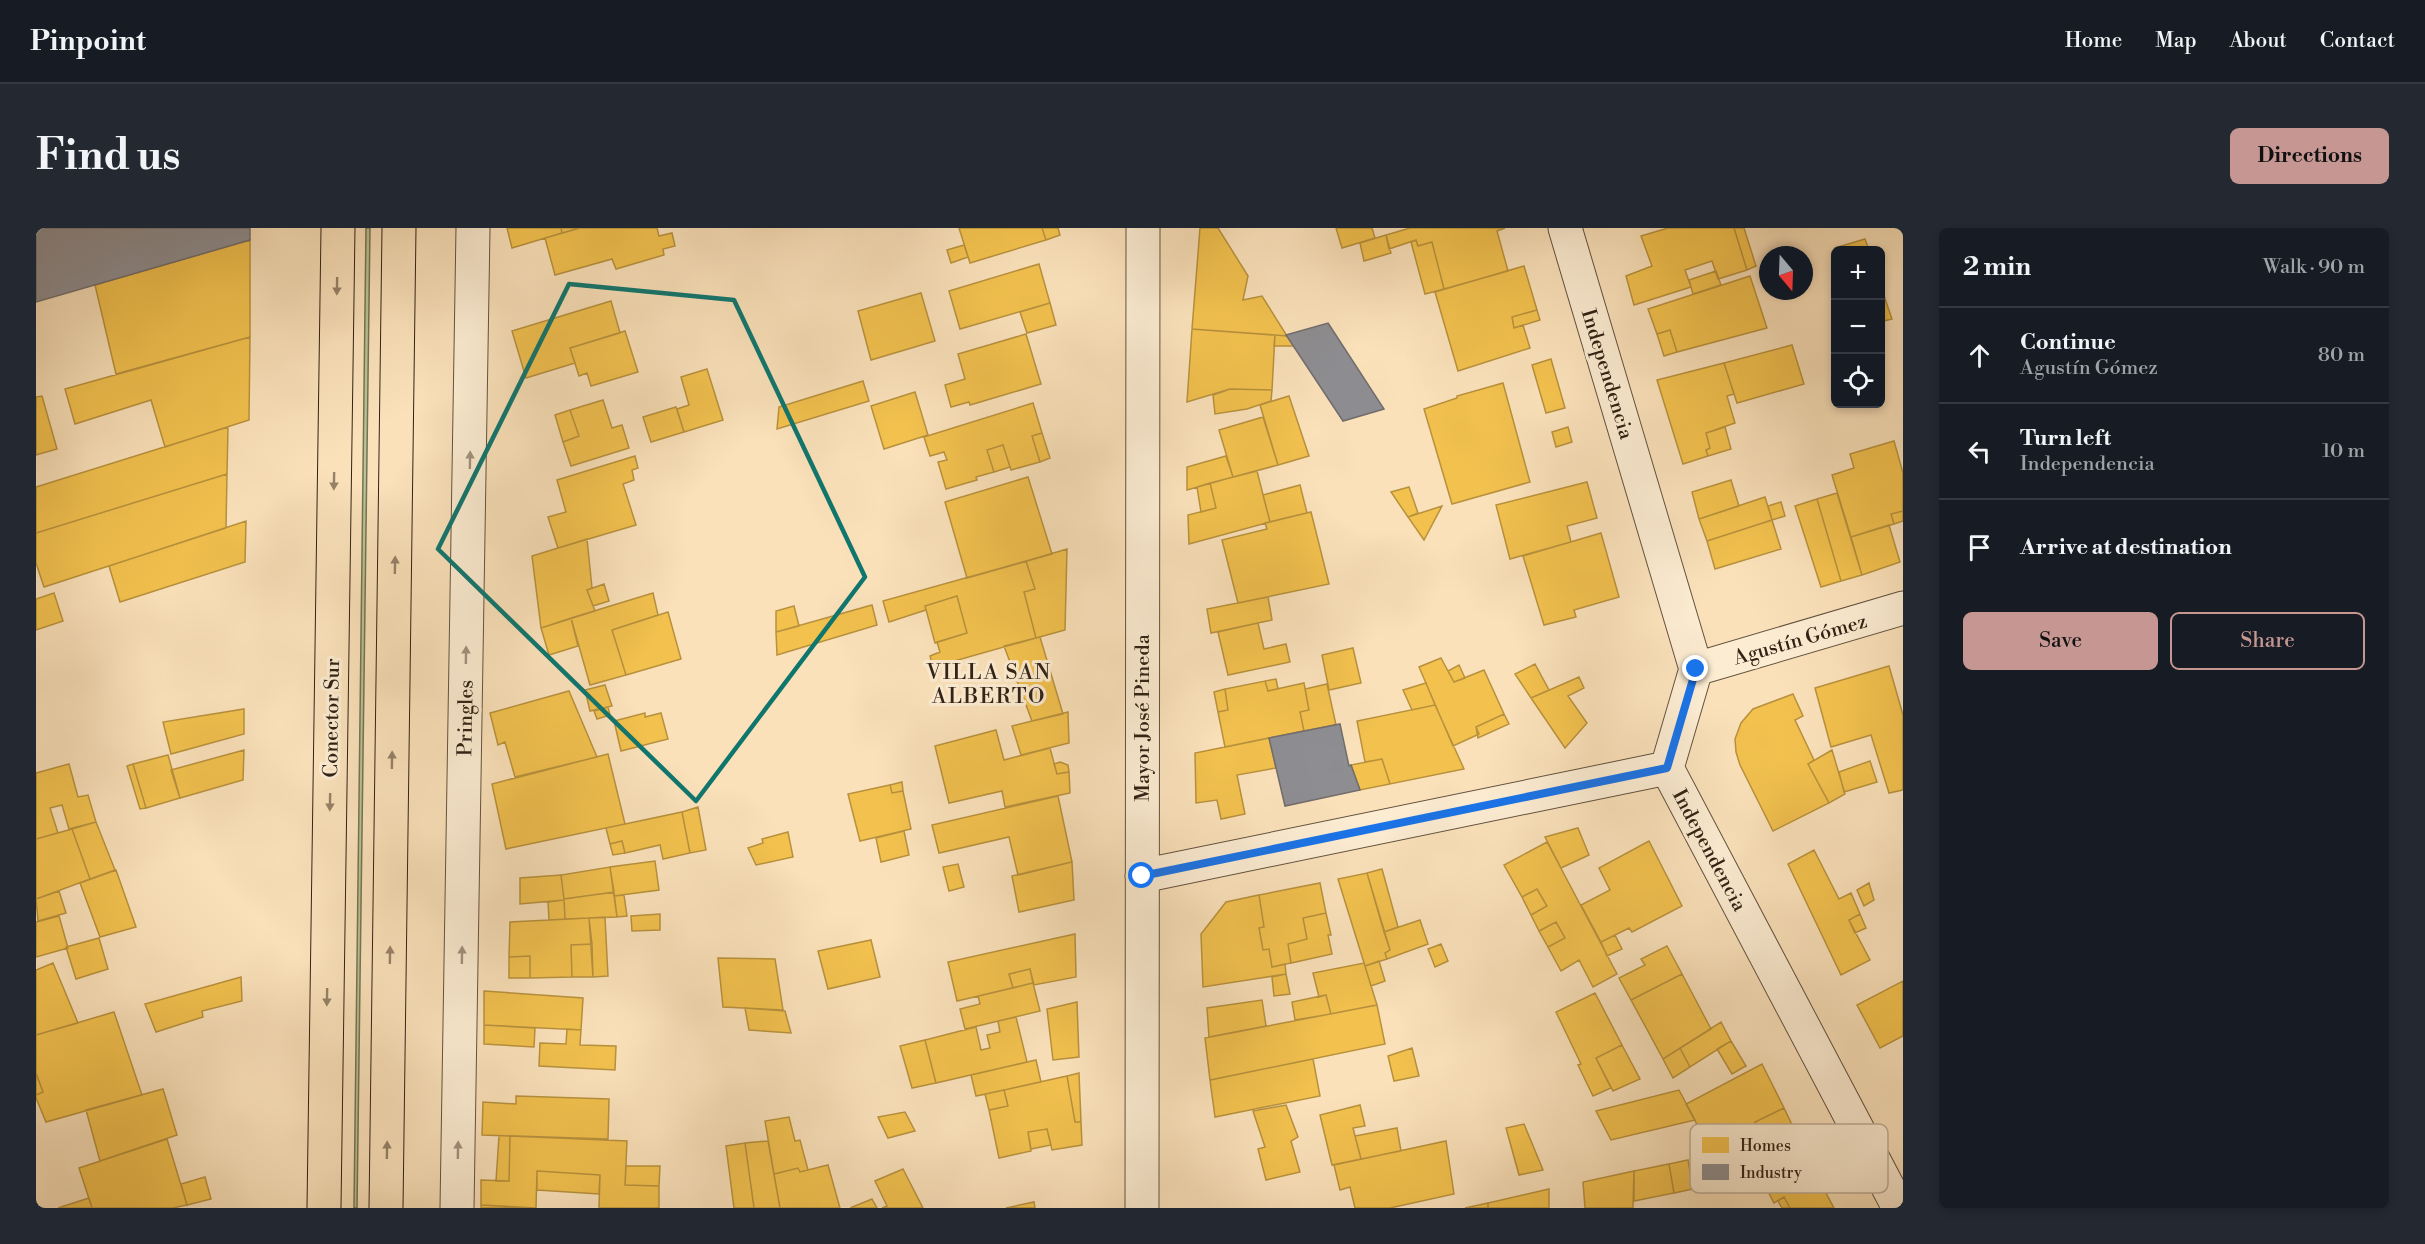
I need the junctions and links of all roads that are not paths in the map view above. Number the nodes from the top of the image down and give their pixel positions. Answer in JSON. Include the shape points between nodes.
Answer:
{"nodes":[{"id":1,"x":338,"y":228,"type":"edge"},
{"id":2,"x":399,"y":228,"type":"edge"},
{"id":3,"x":473,"y":228,"type":"edge"},
{"id":4,"x":1143,"y":228,"type":"edge"},
{"id":5,"x":1565,"y":228,"type":"edge"},
{"id":6,"x":1903,"y":608,"type":"edge"},
{"id":7,"x":1696,"y":669,"type":"junction"},
{"id":8,"x":1667,"y":768,"type":"junction"},
{"id":9,"x":1142,"y":876,"type":"junction"},
{"id":10,"x":1855,"y":1124,"type":"edge"},
{"id":11,"x":1888,"y":1187,"type":"edge"},
{"id":12,"x":1146,"y":1206,"type":"edge"},
{"id":13,"x":324,"y":1208,"type":"edge"},
{"id":14,"x":386,"y":1208,"type":"edge"},
{"id":15,"x":458,"y":1208,"type":"edge"},
{"id":16,"x":1899,"y":1208,"type":"edge"}],
"edges":[{"from":1,"to":13,"type":"main road","name":"Conector Sur","one_way":true},
{"from":14,"to":2,"type":"main road","one_way":true},
{"from":15,"to":3,"type":"street","name":"Pringles","one_way":true},
{"from":4,"to":9,"type":"street","name":"Mayor José Pineda"},
{"from":5,"to":7,"type":"street","name":"Independencia"},
{"from":6,"to":7,"type":"street","name":"Agustín Gómez"},
{"from":7,"to":8,"type":"street","name":"Independencia"},
{"from":8,"to":9,"type":"street"},
{"from":8,"to":10,"type":"street","name":"Independencia"},
{"from":9,"to":12,"type":"street","name":"Mayor José Pineda"},
{"from":11,"to":16,"type":"street","name":"Independencia"}]}
